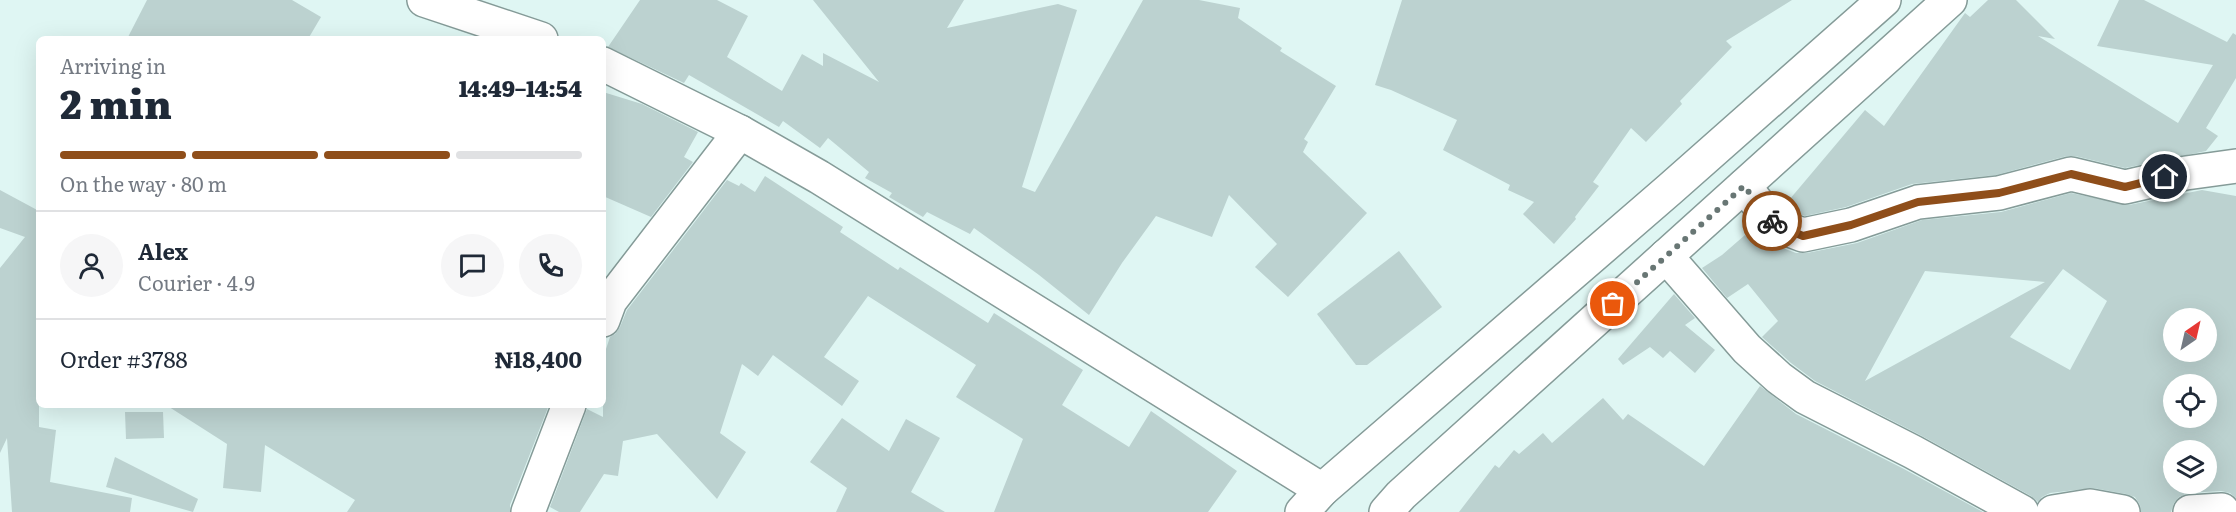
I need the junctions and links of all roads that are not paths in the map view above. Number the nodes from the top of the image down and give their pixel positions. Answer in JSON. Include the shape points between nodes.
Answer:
{"nodes":[{"id":1,"x":424,"y":0,"type":"edge"},
{"id":2,"x":1884,"y":0,"type":"edge"},
{"id":3,"x":1950,"y":0,"type":"edge"},
{"id":4,"x":532,"y":36,"type":"edge"},
{"id":5,"x":606,"y":65,"type":"edge"},
{"id":6,"x":740,"y":132,"type":"junction"},
{"id":7,"x":2236,"y":166,"type":"edge"},
{"id":8,"x":1744,"y":186,"type":"junction"},
{"id":9,"x":1666,"y":256,"type":"junction"},
{"id":10,"x":606,"y":312,"type":"edge"},
{"id":11,"x":568,"y":408,"type":"edge"},
{"id":12,"x":1312,"y":501,"type":"edge"},
{"id":13,"x":2222,"y":510,"type":"dead end"},
{"id":14,"x":528,"y":512,"type":"edge"},
{"id":15,"x":1386,"y":512,"type":"edge"},
{"id":16,"x":2022,"y":512,"type":"edge"},
{"id":17,"x":2053,"y":512,"type":"edge"},
{"id":18,"x":2123,"y":512,"type":"edge"},
{"id":19,"x":2190,"y":512,"type":"edge"}],
"edges":[{"from":1,"to":4,"type":"street"},
{"from":2,"to":12,"type":"street"},
{"from":3,"to":8,"type":"street"},
{"from":5,"to":6,"type":"street"},
{"from":6,"to":10,"type":"street"},
{"from":6,"to":12,"type":"street","via":[[819,177]]},
{"from":7,"to":8,"type":"street","via":[[2186,172],[2125,187],[2071,174],[1999,193],[1918,202],[1851,225],[1803,236],[1774,224]]},
{"from":8,"to":9,"type":"street"},
{"from":9,"to":15,"type":"street"},
{"from":9,"to":16,"type":"street","via":[[1747,349],[1805,397]]},
{"from":11,"to":14,"type":"street"},
{"from":13,"to":19,"type":"street"},
{"from":17,"to":18,"type":"street","via":[[2090,506]]}]}
